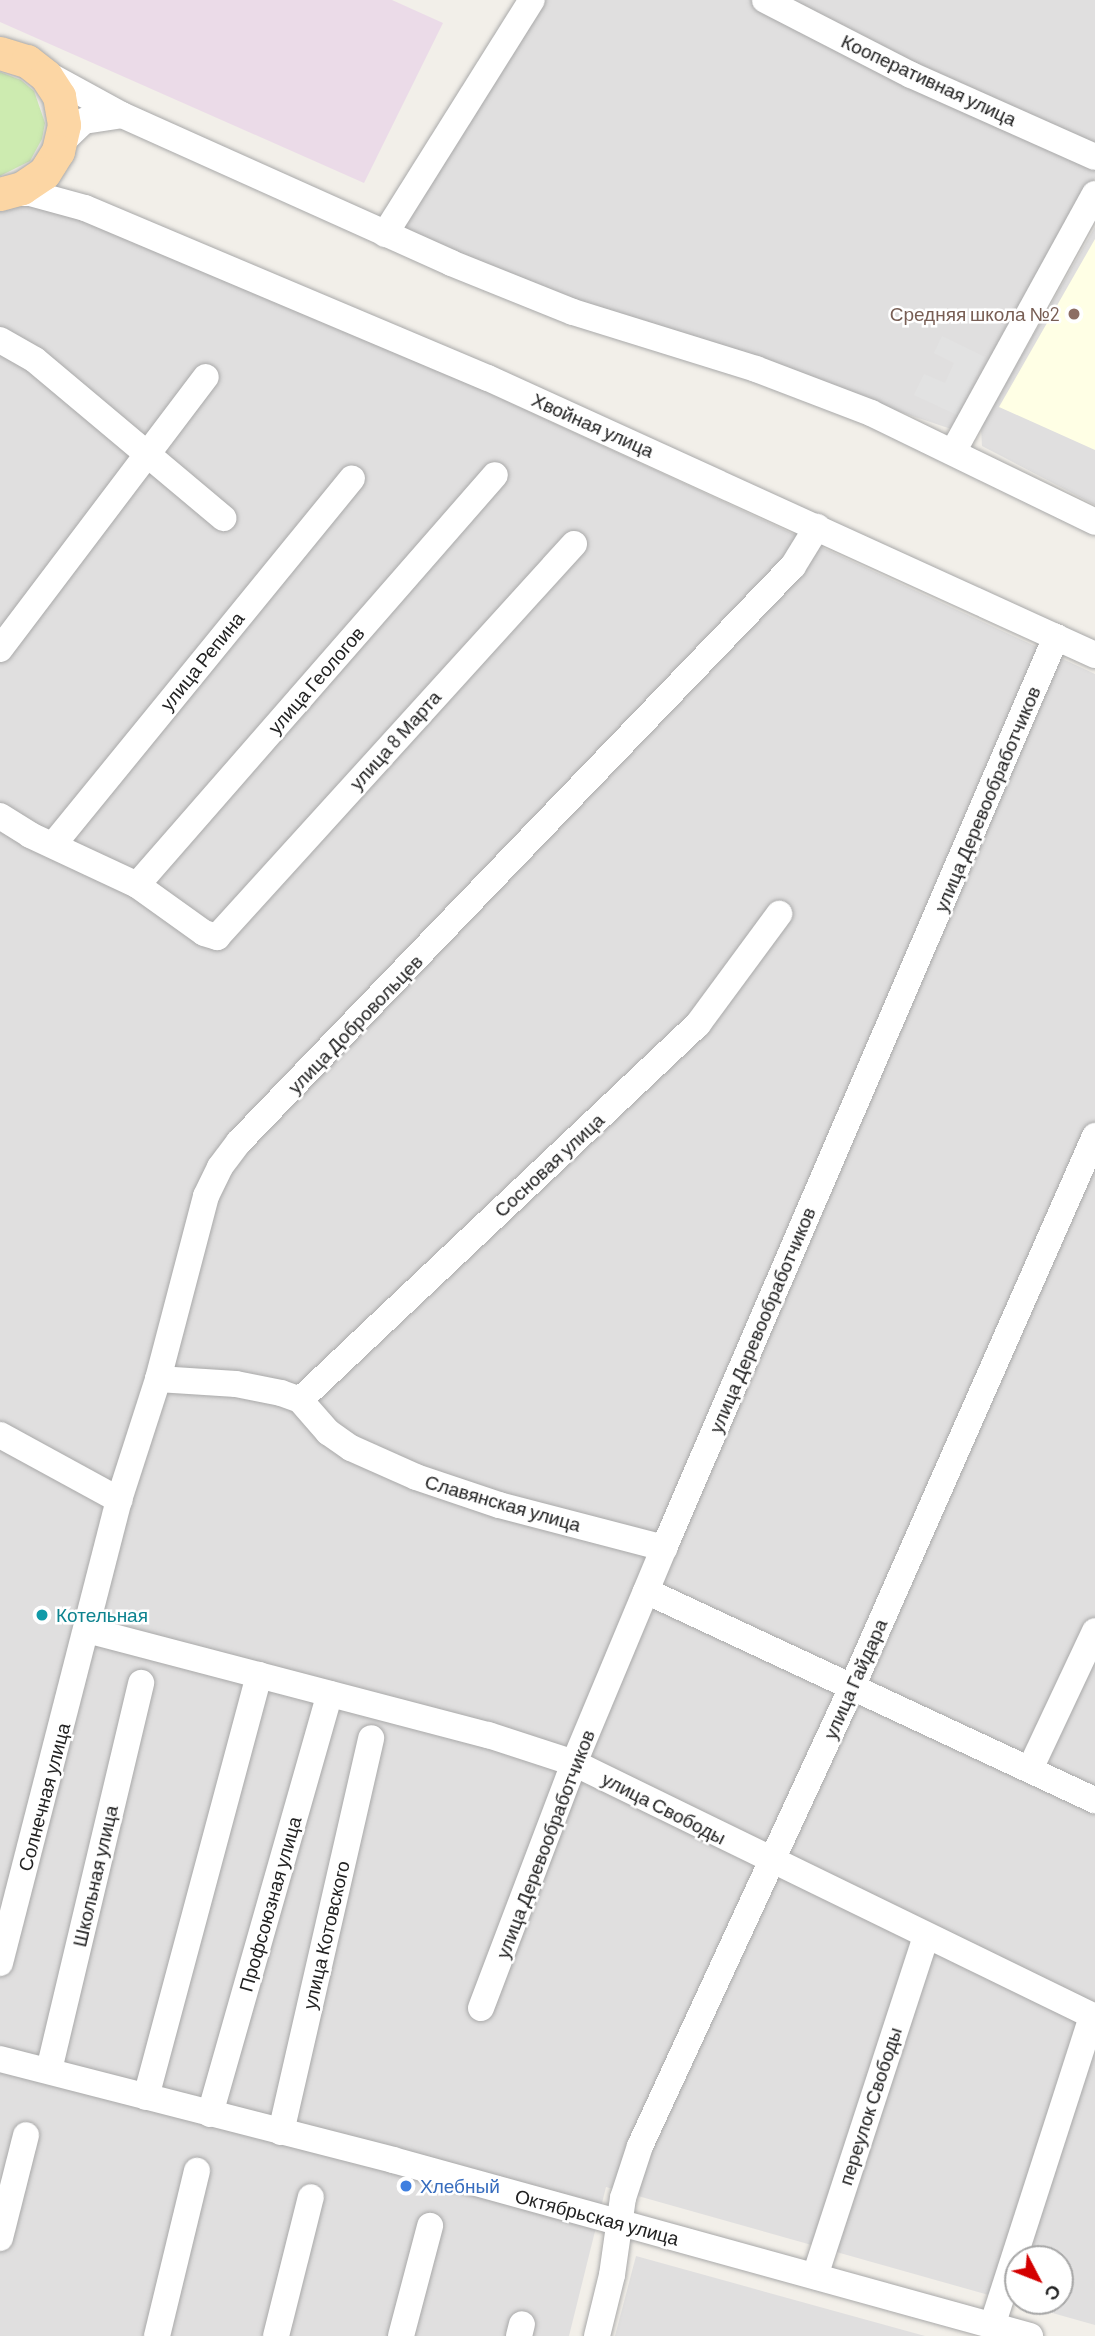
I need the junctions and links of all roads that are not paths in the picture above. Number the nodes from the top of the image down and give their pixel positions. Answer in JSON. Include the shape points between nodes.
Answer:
{"nodes":[{"id":1,"x":532,"y":0,"type":"edge"},
{"id":2,"x":765,"y":0,"type":"edge"},
{"id":3,"x":1,"y":53,"type":"edge"},
{"id":4,"x":38,"y":68,"type":"junction"},
{"id":5,"x":122,"y":115,"type":"junction"},
{"id":6,"x":60,"y":147,"type":"junction"},
{"id":7,"x":1095,"y":157,"type":"edge"},
{"id":8,"x":1,"y":194,"type":"edge"},
{"id":9,"x":1095,"y":194,"type":"edge"},
{"id":10,"x":85,"y":208,"type":"junction"},
{"id":11,"x":385,"y":234,"type":"junction"},
{"id":12,"x":0,"y":340,"type":"edge"},
{"id":13,"x":206,"y":377,"type":"dead end"},
{"id":14,"x":954,"y":450,"type":"junction"},
{"id":15,"x":146,"y":456,"type":"junction"},
{"id":16,"x":495,"y":475,"type":"dead end"},
{"id":17,"x":352,"y":478,"type":"dead end"},
{"id":18,"x":223,"y":518,"type":"dead end"},
{"id":19,"x":1095,"y":522,"type":"edge"},
{"id":20,"x":817,"y":527,"type":"junction"},
{"id":21,"x":574,"y":544,"type":"dead end"},
{"id":22,"x":1056,"y":637,"type":"junction"},
{"id":23,"x":0,"y":649,"type":"edge"},
{"id":24,"x":1095,"y":655,"type":"edge"},
{"id":25,"x":0,"y":816,"type":"edge"},
{"id":26,"x":52,"y":845,"type":"junction"},
{"id":27,"x":137,"y":885,"type":"junction"},
{"id":28,"x":779,"y":914,"type":"dead end"},
{"id":29,"x":1095,"y":1136,"type":"edge"},
{"id":30,"x":158,"y":1379,"type":"junction"},
{"id":31,"x":300,"y":1401,"type":"junction"},
{"id":32,"x":0,"y":1435,"type":"edge"},
{"id":33,"x":118,"y":1500,"type":"junction"},
{"id":34,"x":664,"y":1548,"type":"junction"},
{"id":35,"x":646,"y":1591,"type":"junction"},
{"id":36,"x":87,"y":1630,"type":"junction"},
{"id":37,"x":1095,"y":1631,"type":"edge"},
{"id":38,"x":259,"y":1675,"type":"junction"},
{"id":39,"x":141,"y":1683,"type":"dead end"},
{"id":40,"x":853,"y":1685,"type":"junction"},
{"id":41,"x":330,"y":1694,"type":"junction"},
{"id":42,"x":371,"y":1738,"type":"dead end"},
{"id":43,"x":574,"y":1763,"type":"junction"},
{"id":44,"x":1031,"y":1767,"type":"junction"},
{"id":45,"x":1095,"y":1800,"type":"edge"},
{"id":46,"x":771,"y":1861,"type":"junction"},
{"id":47,"x":926,"y":1936,"type":"junction"},
{"id":48,"x":0,"y":1964,"type":"edge"},
{"id":49,"x":481,"y":2008,"type":"dead end"},
{"id":50,"x":1093,"y":2016,"type":"edge"},
{"id":51,"x":0,"y":2059,"type":"edge"},
{"id":52,"x":49,"y":2070,"type":"junction"},
{"id":53,"x":146,"y":2097,"type":"junction"},
{"id":54,"x":210,"y":2114,"type":"junction"},
{"id":55,"x":281,"y":2132,"type":"junction"},
{"id":56,"x":26,"y":2135,"type":"dead end"},
{"id":57,"x":197,"y":2171,"type":"dead end"},
{"id":58,"x":311,"y":2197,"type":"dead end"},
{"id":59,"x":619,"y":2223,"type":"junction"},
{"id":60,"x":430,"y":2226,"type":"dead end"},
{"id":61,"x":0,"y":2238,"type":"edge"},
{"id":62,"x":814,"y":2276,"type":"junction"},
{"id":63,"x":992,"y":2326,"type":"junction"},
{"id":64,"x":157,"y":2336,"type":"edge"},
{"id":65,"x":276,"y":2336,"type":"edge"},
{"id":66,"x":401,"y":2336,"type":"edge"},
{"id":67,"x":597,"y":2336,"type":"edge"},
{"id":68,"x":1030,"y":2336,"type":"edge"}],
"edges":[{"from":1,"to":11,"type":"street"},
{"from":2,"to":7,"type":"street","name":"Кооперативная улица","via":[[911,75]]},
{"from":3,"to":4,"type":"main road"},
{"from":4,"to":5,"type":"street"},
{"from":4,"to":6,"type":"main road","via":[[61,102]]},
{"from":5,"to":6,"type":"street","via":[[84,121]]},
{"from":5,"to":11,"type":"street"},
{"from":6,"to":8,"type":"main road","via":[[34,182]]},
{"from":6,"to":10,"type":"street","via":[[61,180]]},
{"from":8,"to":10,"type":"street","name":"Хвойная улица","via":[[30,193]]},
{"from":9,"to":14,"type":"street"},
{"from":10,"to":20,"type":"street","name":"Хвойная улица","via":[[488,378]]},
{"from":11,"to":14,"type":"street","via":[[522,293],[788,381]]},
{"from":12,"to":15,"type":"street","via":[[35,359]]},
{"from":13,"to":15,"type":"street"},
{"from":14,"to":19,"type":"street"},
{"from":15,"to":18,"type":"street"},
{"from":15,"to":23,"type":"street"},
{"from":16,"to":27,"type":"street","name":"улица Геологов"},
{"from":17,"to":26,"type":"street","name":"улица Репина"},
{"from":20,"to":22,"type":"street","name":"Хвойная улица"},
{"from":20,"to":30,"type":"street","name":"улица Добровольцев","via":[[793,566],[721,643],[239,1142],[206,1196]]},
{"from":21,"to":27,"type":"street","name":"улица 8 Марта","via":[[217,937],[204,933]]},
{"from":22,"to":24,"type":"street","name":"Хвойная улица"},
{"from":22,"to":34,"type":"street","name":"улица Деревообработчиков"},
{"from":25,"to":26,"type":"street"},
{"from":26,"to":27,"type":"street"},
{"from":28,"to":31,"type":"street","name":"Сосновая улица","via":[[698,1024]]},
{"from":29,"to":40,"type":"street","name":"улица Гайдара"},
{"from":30,"to":31,"type":"street","via":[[236,1384]]},
{"from":30,"to":33,"type":"street","name":"улица Добровольцев"},
{"from":31,"to":34,"type":"street","name":"Славянская улица","via":[[328,1432],[351,1448],[450,1489]]},
{"from":32,"to":33,"type":"street"},
{"from":33,"to":36,"type":"street","name":"улица Добровольцев"},
{"from":34,"to":35,"type":"street","name":"улица Деревообработчиков"},
{"from":35,"to":40,"type":"street"},
{"from":35,"to":43,"type":"street","name":"улица Деревообработчиков"},
{"from":36,"to":38,"type":"street","name":"улица Свободы"},
{"from":36,"to":48,"type":"street","name":"Солнечная улица"},
{"from":37,"to":44,"type":"street"},
{"from":38,"to":41,"type":"street","name":"улица Свободы"},
{"from":38,"to":53,"type":"street"},
{"from":39,"to":52,"type":"street","name":"Школьная улица"},
{"from":40,"to":44,"type":"street"},
{"from":40,"to":46,"type":"street","name":"улица Гайдара"},
{"from":41,"to":43,"type":"street","name":"улица Свободы"},
{"from":41,"to":54,"type":"street","name":"Профсоюзная улица"},
{"from":42,"to":55,"type":"street","name":"улица Котовского"},
{"from":43,"to":46,"type":"street","name":"улица Свободы"},
{"from":43,"to":49,"type":"street","name":"улица Деревообработчиков"},
{"from":44,"to":45,"type":"street"},
{"from":46,"to":47,"type":"street","name":"улица Свободы"},
{"from":46,"to":59,"type":"street","name":"улица Гайдара","via":[[640,2146]]},
{"from":47,"to":50,"type":"street","name":"улица Свободы"},
{"from":47,"to":62,"type":"street","name":"переулок Свободы"},
{"from":50,"to":63,"type":"street"},
{"from":51,"to":52,"type":"street","name":"Октябрьская улица"},
{"from":52,"to":53,"type":"street","name":"Октябрьская улица"},
{"from":53,"to":54,"type":"street","name":"Октябрьская улица"},
{"from":54,"to":55,"type":"street","name":"Октябрьская улица"},
{"from":55,"to":59,"type":"street","name":"Октябрьская улица"},
{"from":56,"to":61,"type":"street"},
{"from":57,"to":64,"type":"street"},
{"from":58,"to":65,"type":"street"},
{"from":59,"to":62,"type":"street","name":"Октябрьская улица"},
{"from":59,"to":67,"type":"street","name":"улица Гайдара"},
{"from":60,"to":66,"type":"street"},
{"from":62,"to":63,"type":"street","name":"Октябрьская улица"},
{"from":63,"to":68,"type":"street","name":"Октябрьская улица"}]}
